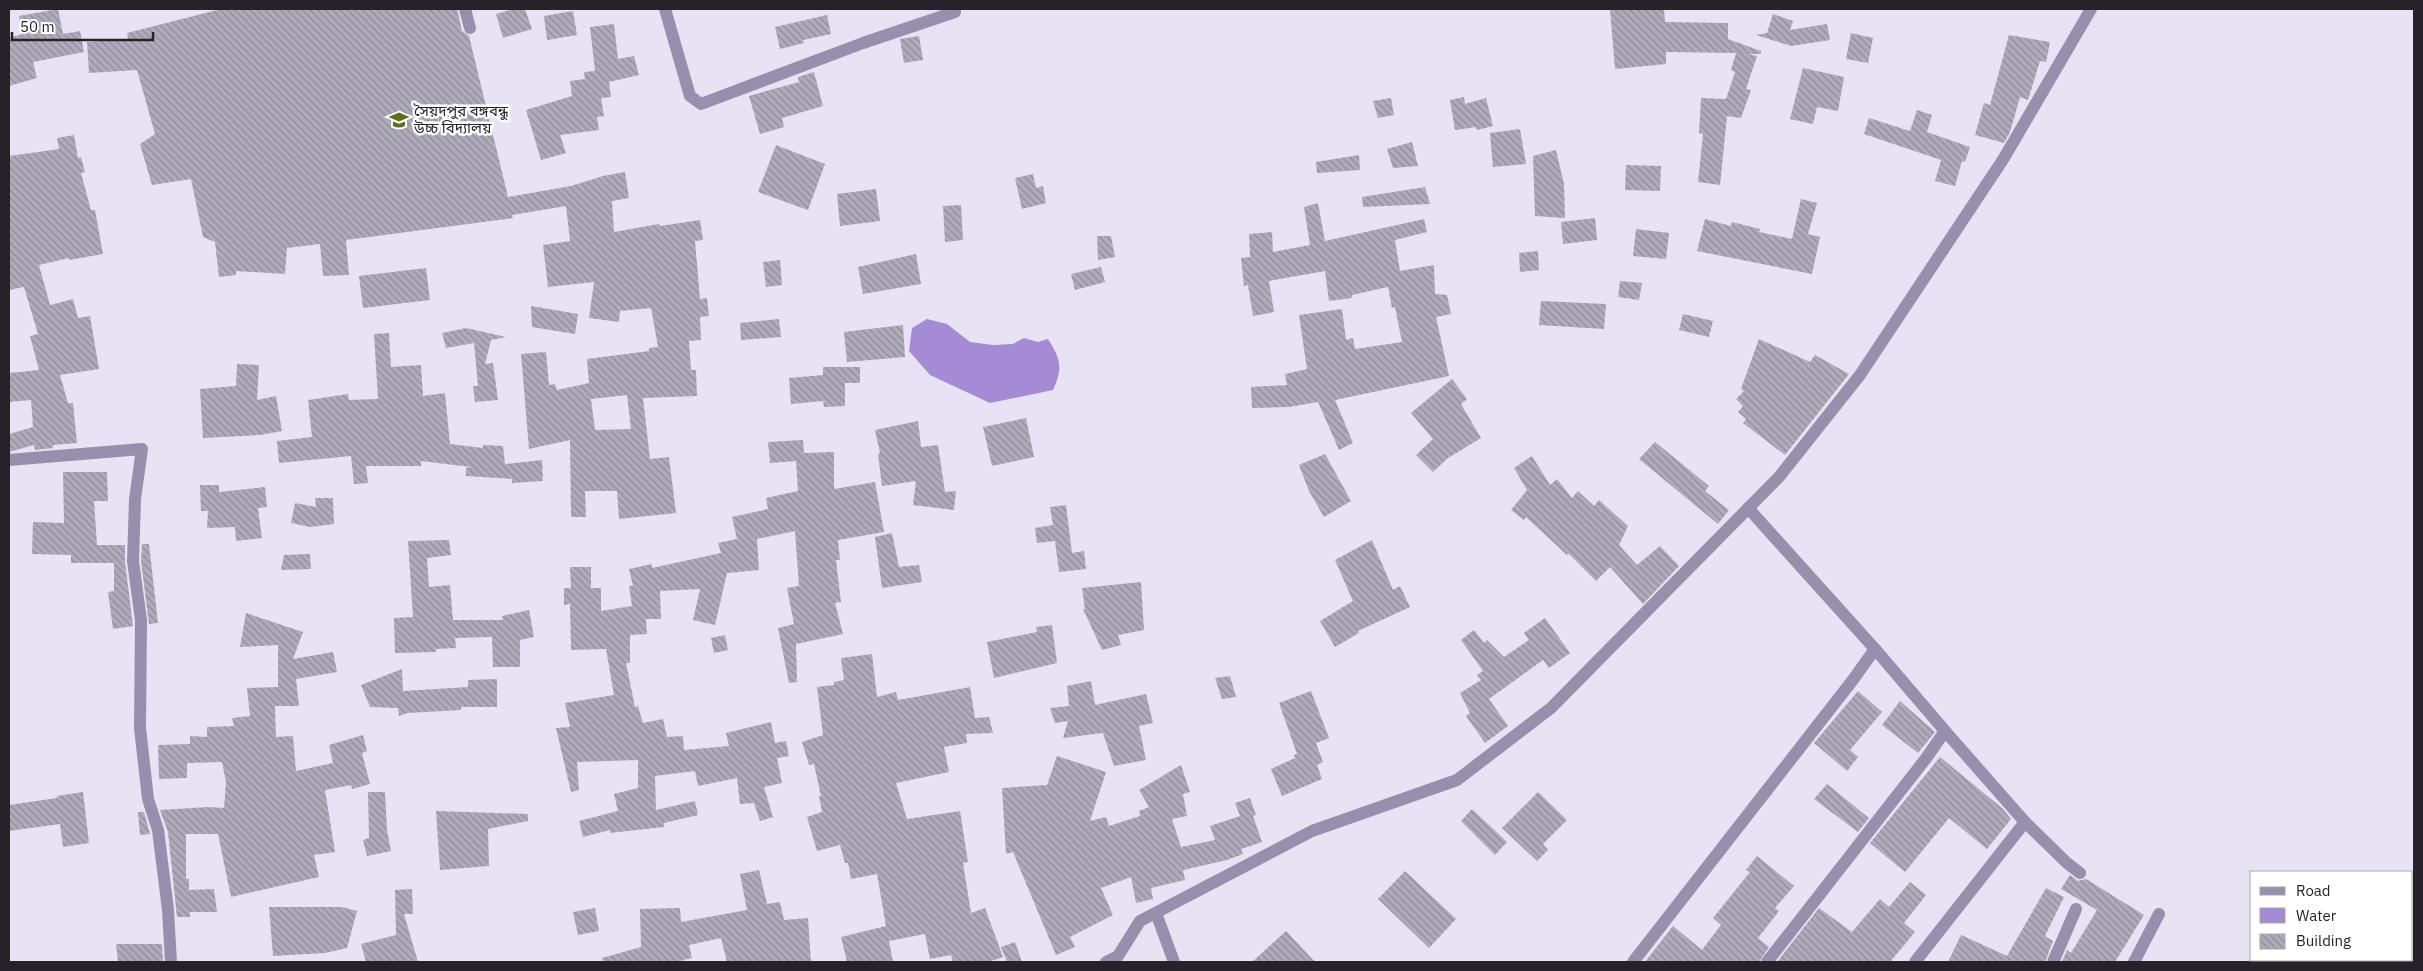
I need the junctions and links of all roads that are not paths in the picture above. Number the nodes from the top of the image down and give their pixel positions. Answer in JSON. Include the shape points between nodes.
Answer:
{"nodes":[{"id":1,"x":465,"y":9,"type":"edge"},
{"id":2,"x":665,"y":9,"type":"edge"},
{"id":3,"x":2091,"y":9,"type":"edge"},
{"id":4,"x":955,"y":12,"type":"dead end"},
{"id":5,"x":470,"y":28,"type":"dead end"},
{"id":6,"x":9,"y":460,"type":"edge"},
{"id":7,"x":1748,"y":508,"type":"junction"},
{"id":8,"x":1875,"y":649,"type":"junction"},
{"id":9,"x":1945,"y":730,"type":"junction"},
{"id":10,"x":2026,"y":822,"type":"junction"},
{"id":11,"x":2080,"y":873,"type":"dead end"},
{"id":12,"x":2076,"y":909,"type":"dead end"},
{"id":13,"x":1156,"y":913,"type":"junction"},
{"id":14,"x":2159,"y":914,"type":"dead end"},
{"id":15,"x":171,"y":962,"type":"edge"},
{"id":16,"x":1106,"y":962,"type":"edge"},
{"id":17,"x":1174,"y":962,"type":"edge"},
{"id":18,"x":1633,"y":962,"type":"edge"},
{"id":19,"x":1767,"y":962,"type":"edge"},
{"id":20,"x":1915,"y":962,"type":"edge"},
{"id":21,"x":2054,"y":962,"type":"edge"},
{"id":22,"x":2134,"y":962,"type":"edge"}],
"edges":[{"from":1,"to":5,"type":"street"},
{"from":2,"to":4,"type":"street","via":[[690,96],[702,104]]},
{"from":3,"to":7,"type":"street","via":[[2004,158],[1860,375],[1779,477]]},
{"from":6,"to":15,"type":"street","via":[[142,449],[133,561],[141,620],[140,728],[148,799],[158,830]]},
{"from":7,"to":8,"type":"street"},
{"from":7,"to":13,"type":"street","via":[[1551,708],[1457,780],[1312,831]]},
{"from":8,"to":9,"type":"street"},
{"from":8,"to":18,"type":"street"},
{"from":9,"to":10,"type":"street"},
{"from":9,"to":19,"type":"street"},
{"from":10,"to":11,"type":"street"},
{"from":10,"to":20,"type":"street"},
{"from":12,"to":21,"type":"street"},
{"from":13,"to":16,"type":"street","via":[[1140,921],[1118,956]]},
{"from":13,"to":17,"type":"street"},
{"from":14,"to":22,"type":"street"}]}
